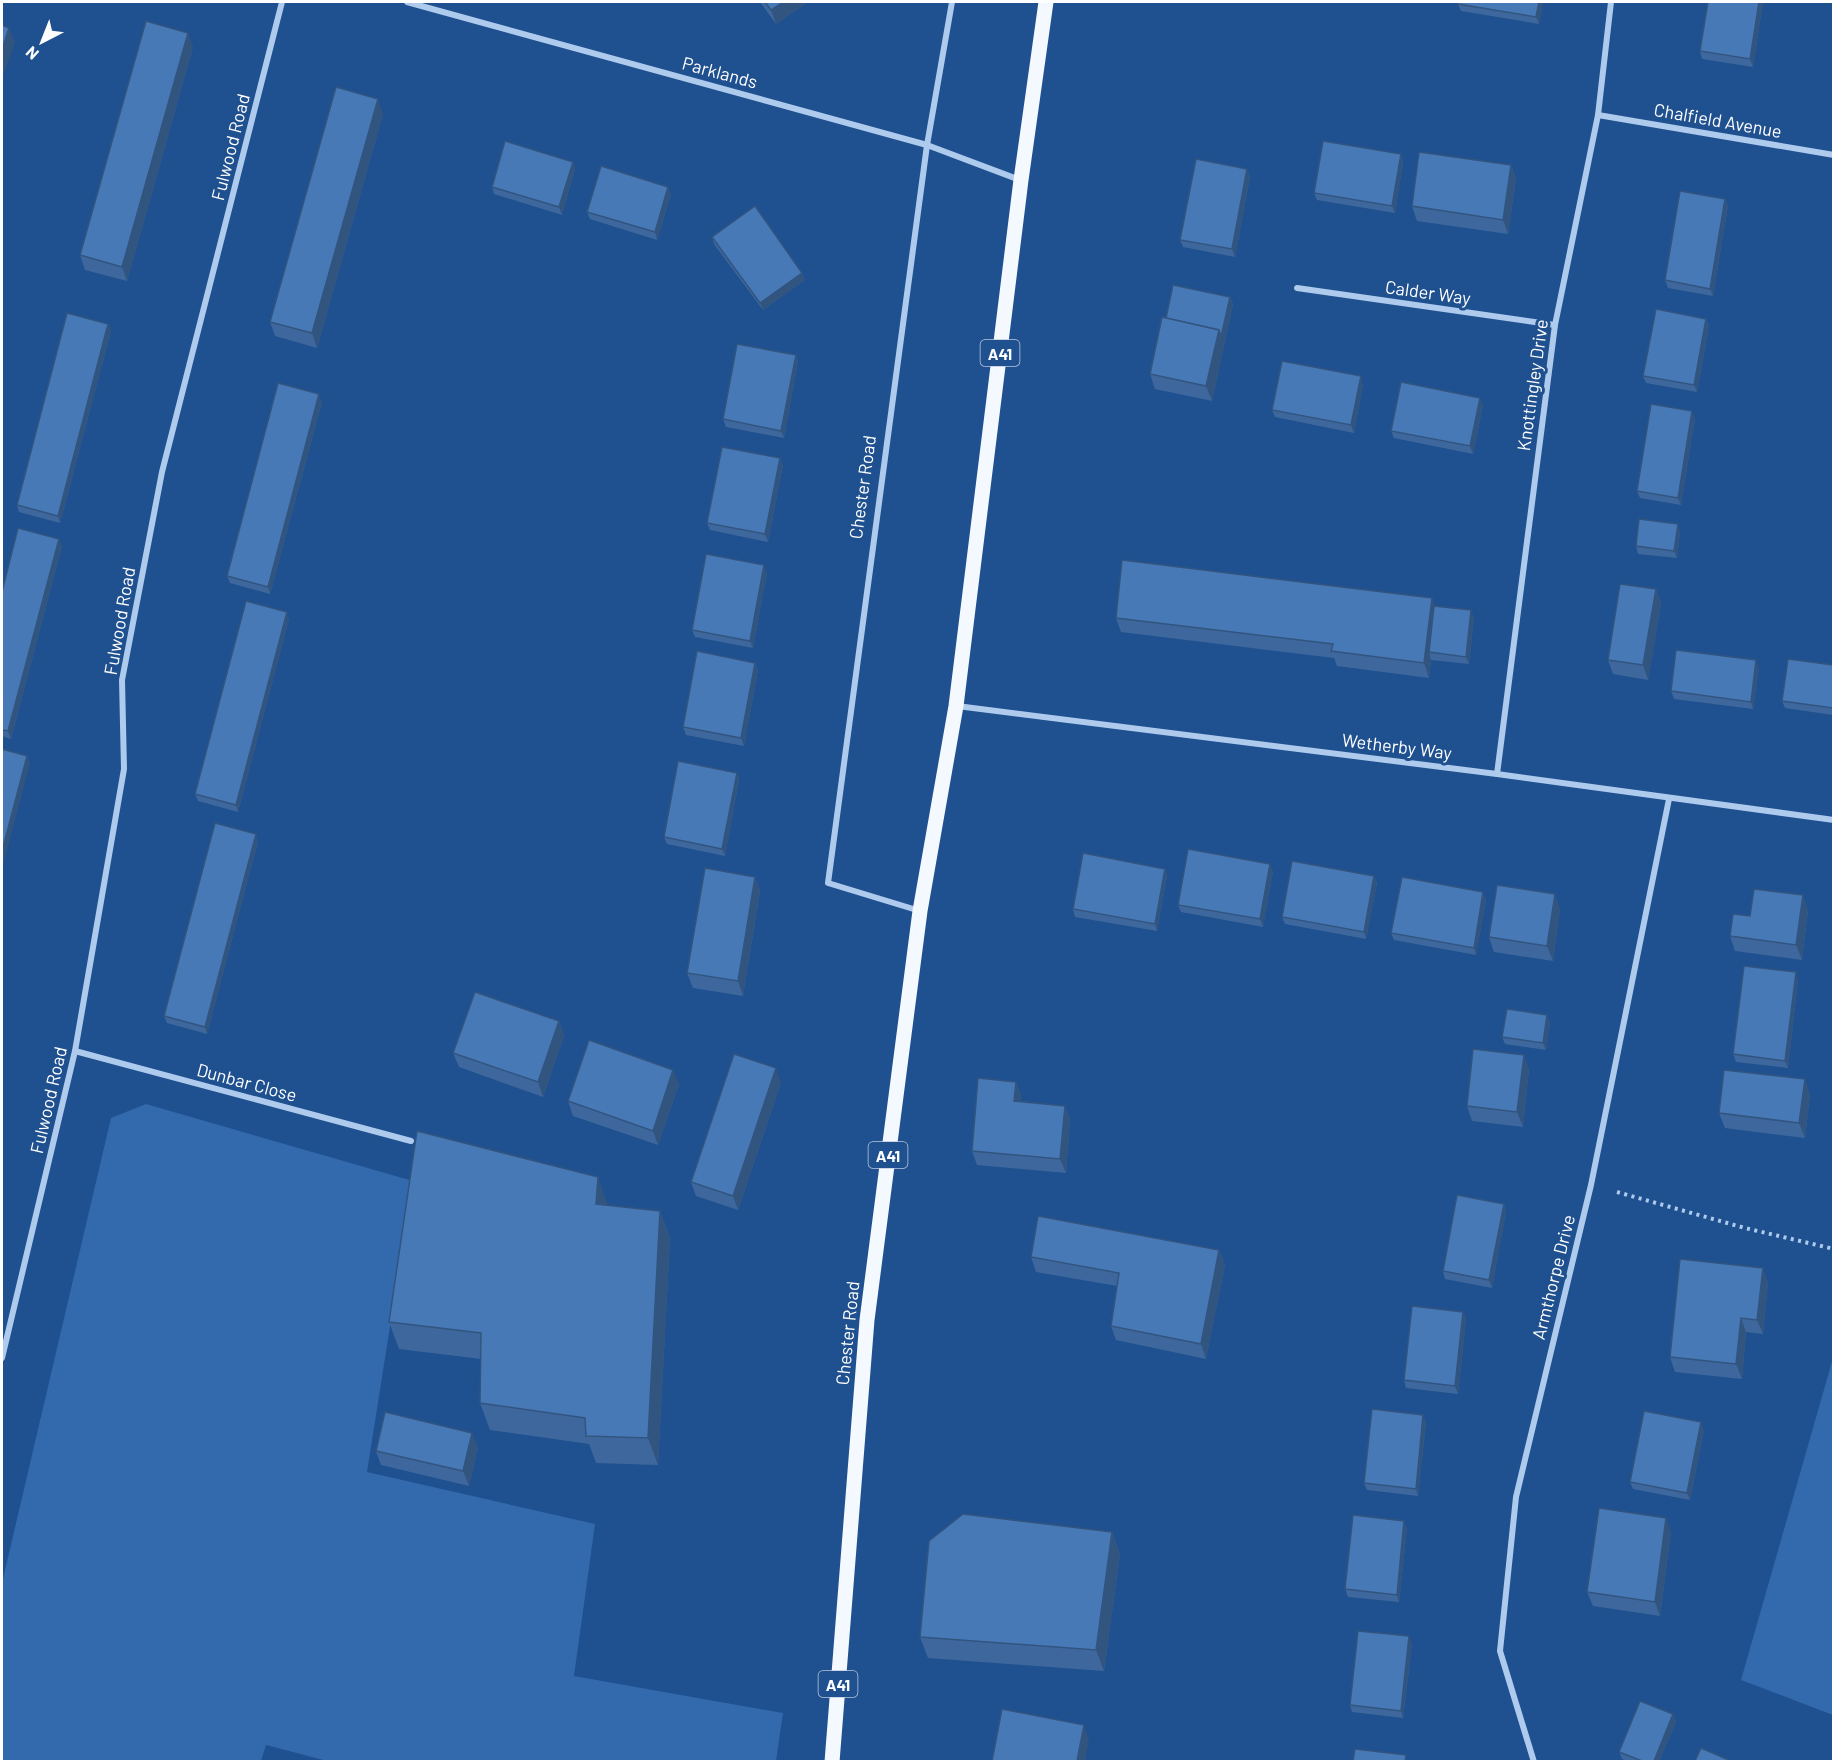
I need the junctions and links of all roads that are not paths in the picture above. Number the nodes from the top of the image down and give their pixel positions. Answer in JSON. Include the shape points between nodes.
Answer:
{"nodes":[{"id":1,"x":282,"y":2,"type":"edge"},
{"id":2,"x":407,"y":2,"type":"edge"},
{"id":3,"x":952,"y":2,"type":"edge"},
{"id":4,"x":1046,"y":2,"type":"edge"},
{"id":5,"x":1611,"y":2,"type":"edge"},
{"id":6,"x":1598,"y":115,"type":"junction"},
{"id":7,"x":927,"y":145,"type":"junction"},
{"id":8,"x":1833,"y":155,"type":"edge"},
{"id":9,"x":1021,"y":180,"type":"junction"},
{"id":10,"x":1297,"y":288,"type":"dead end"},
{"id":11,"x":1555,"y":325,"type":"junction"},
{"id":12,"x":956,"y":706,"type":"junction"},
{"id":13,"x":1497,"y":774,"type":"junction"},
{"id":14,"x":1669,"y":799,"type":"junction"},
{"id":15,"x":1833,"y":820,"type":"edge"},
{"id":16,"x":920,"y":911,"type":"junction"},
{"id":17,"x":75,"y":1051,"type":"junction"},
{"id":18,"x":411,"y":1141,"type":"dead end"},
{"id":19,"x":2,"y":1358,"type":"edge"},
{"id":20,"x":832,"y":1761,"type":"edge"},
{"id":21,"x":1534,"y":1761,"type":"edge"}],
"edges":[{"from":1,"to":17,"type":"street","name":"Fulwood Road","via":[[162,472],[141,577],[122,680],[124,769]]},
{"from":2,"to":7,"type":"street","name":"Parklands"},
{"from":3,"to":7,"type":"street","name":"Chester Road"},
{"from":4,"to":9,"type":"main road","name":"Chester Road","number":"A41"},
{"from":5,"to":6,"type":"street","name":"Knottingley Drive"},
{"from":6,"to":8,"type":"street","name":"Chalfield Avenue"},
{"from":6,"to":11,"type":"street","name":"Knottingley Drive"},
{"from":7,"to":9,"type":"street","name":"Parklands"},
{"from":7,"to":16,"type":"street","name":"Chester Road","via":[[828,883]]},
{"from":9,"to":12,"type":"main road","name":"Chester Road","number":"A41"},
{"from":10,"to":11,"type":"street","name":"Calder Way"},
{"from":11,"to":13,"type":"street","name":"Knottingley Drive"},
{"from":12,"to":13,"type":"street","name":"Wetherby Way"},
{"from":12,"to":16,"type":"main road","name":"Chester Road","number":"A41"},
{"from":13,"to":14,"type":"street","name":"Wetherby Way"},
{"from":14,"to":15,"type":"street","name":"Wetherby Way"},
{"from":14,"to":21,"type":"street","name":"Armthorpe Drive","via":[[1591,1185],[1516,1497],[1500,1651]]},
{"from":16,"to":20,"type":"main road","name":"Chester Road","number":"A41","via":[[867,1320]]},
{"from":17,"to":18,"type":"street","name":"Dunbar Close"},
{"from":17,"to":19,"type":"street","name":"Fulwood Road"}]}
